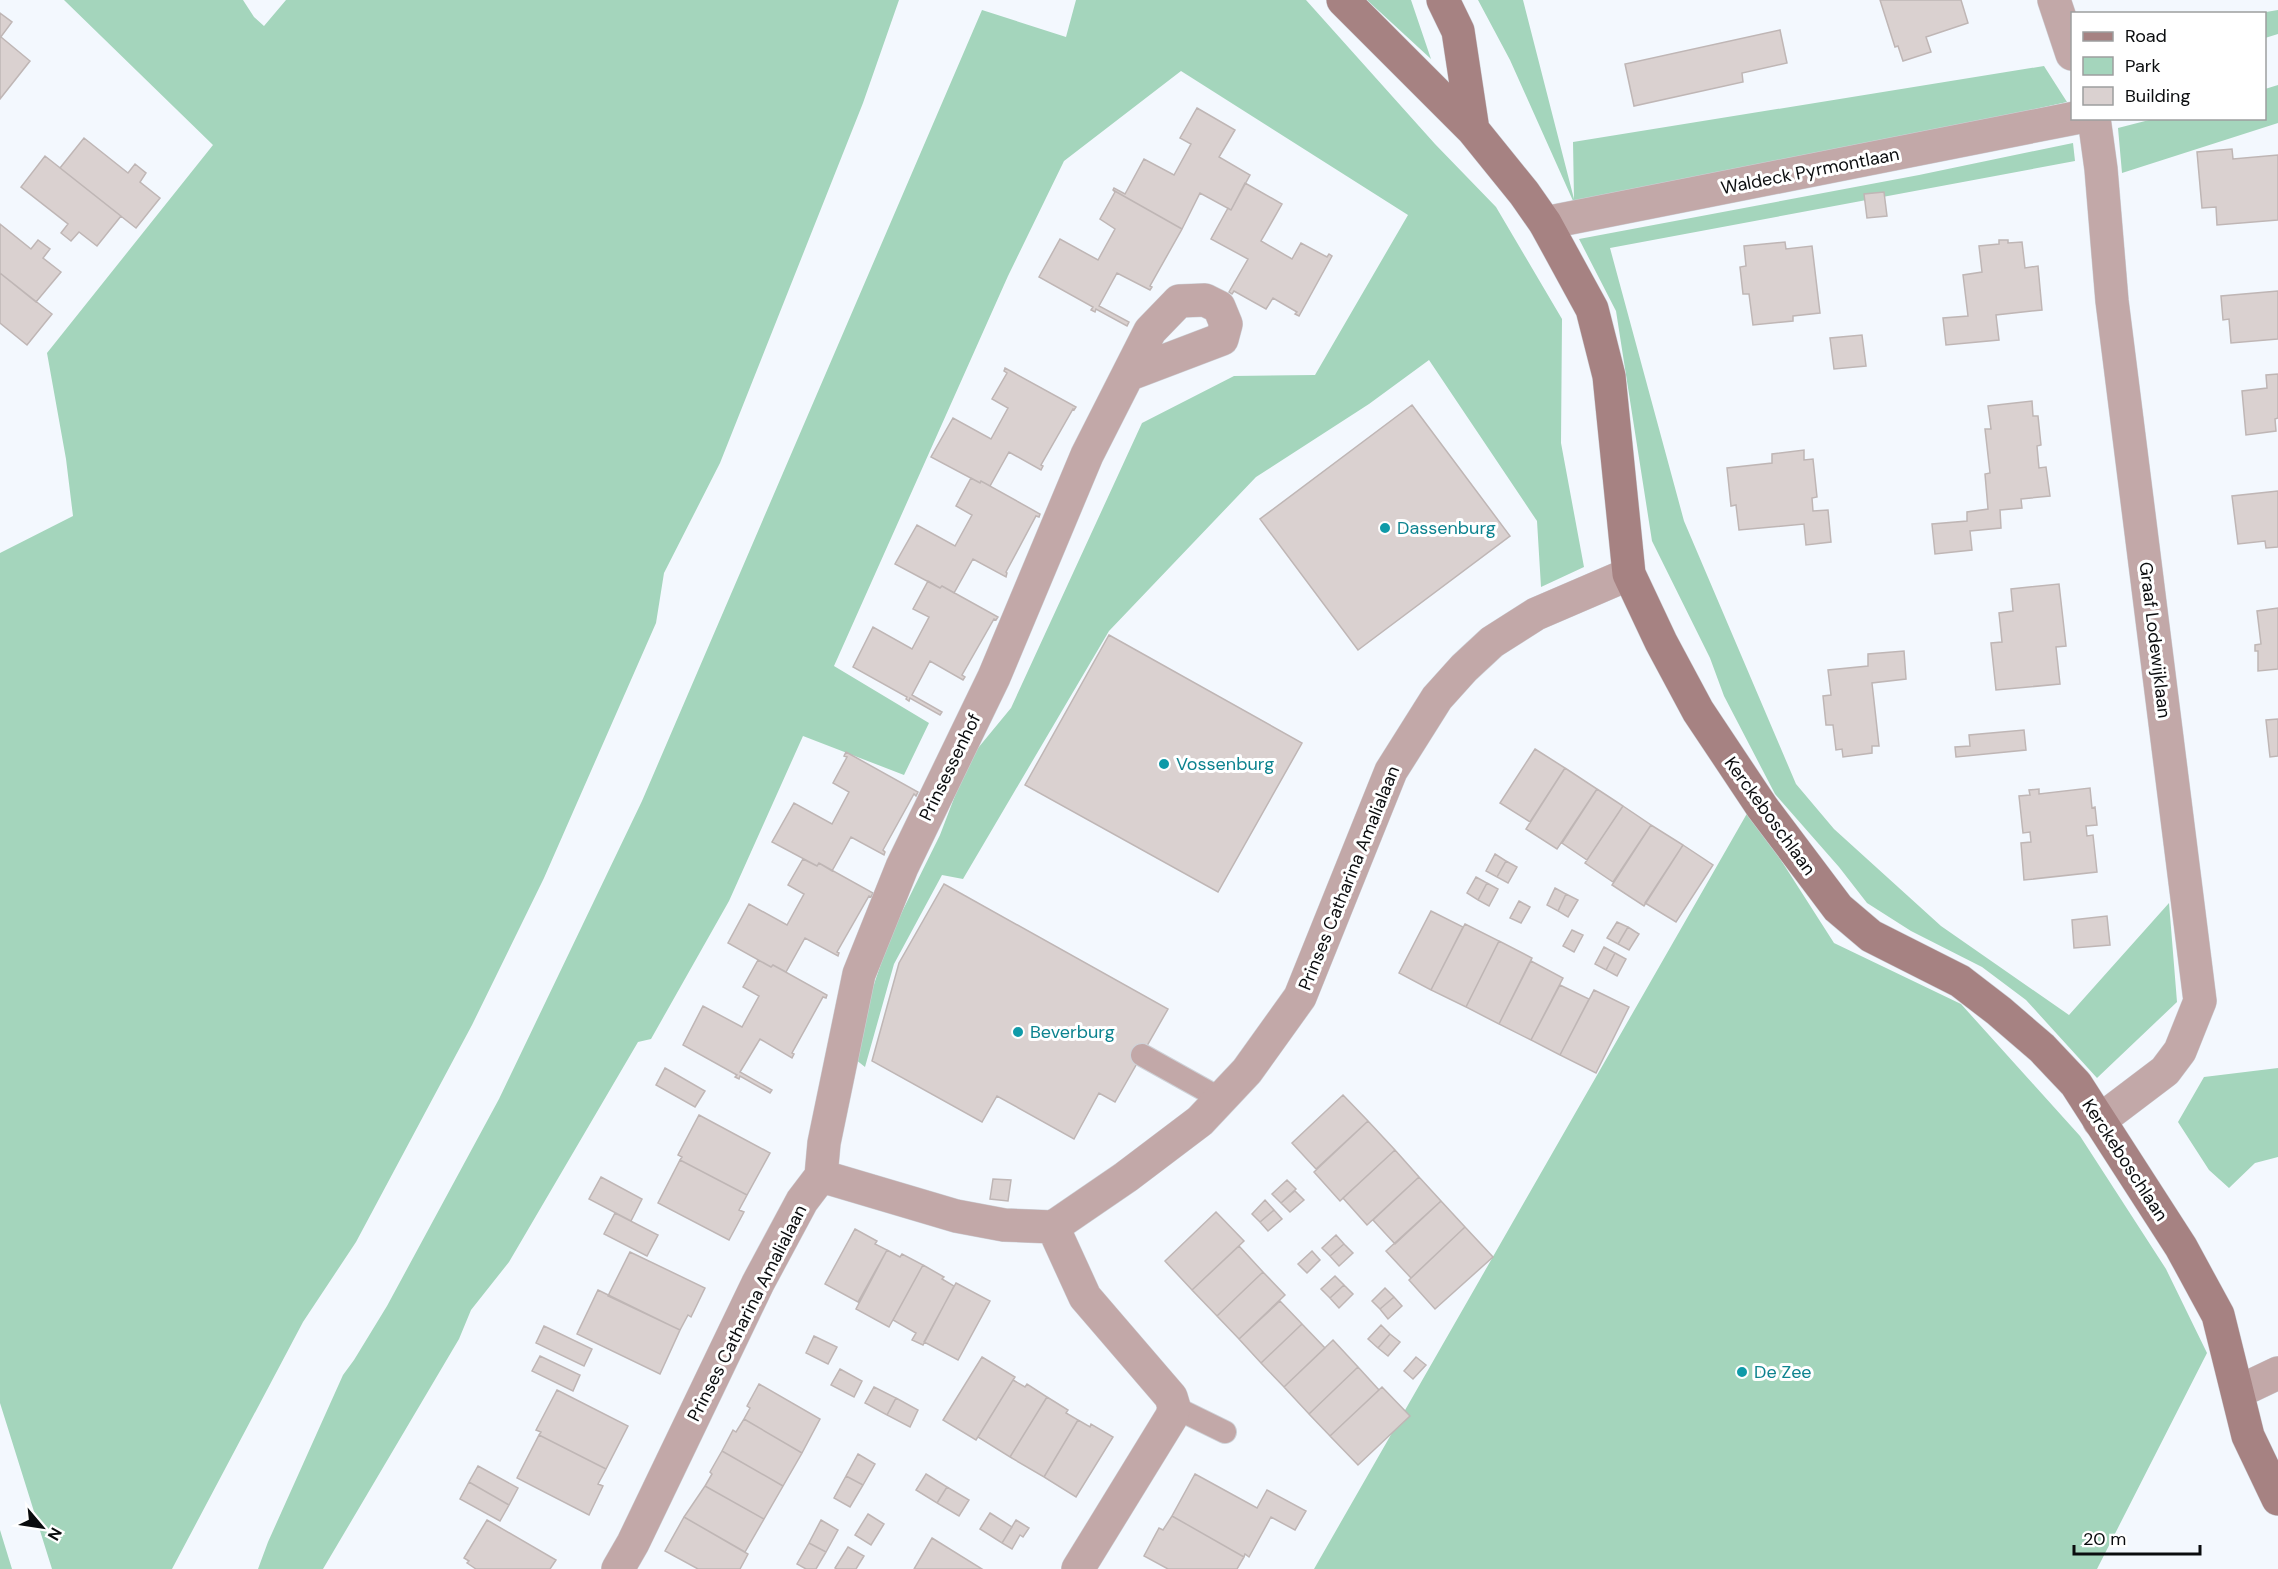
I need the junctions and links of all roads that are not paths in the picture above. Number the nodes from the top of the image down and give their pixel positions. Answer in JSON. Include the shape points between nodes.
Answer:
{"nodes":[{"id":1,"x":1343,"y":0,"type":"edge"},
{"id":2,"x":1443,"y":0,"type":"edge"},
{"id":3,"x":2054,"y":0,"type":"edge"},
{"id":4,"x":2071,"y":48,"type":"edge"},
{"id":5,"x":2071,"y":119,"type":"edge"},
{"id":6,"x":2094,"y":120,"type":"edge"},
{"id":7,"x":1473,"y":130,"type":"junction"},
{"id":8,"x":1545,"y":223,"type":"junction"},
{"id":9,"x":1130,"y":375,"type":"dead end"},
{"id":10,"x":1629,"y":574,"type":"junction"},
{"id":11,"x":1142,"y":1055,"type":"dead end"},
{"id":12,"x":1221,"y":1099,"type":"junction"},
{"id":13,"x":2099,"y":1121,"type":"junction"},
{"id":14,"x":821,"y":1176,"type":"junction"},
{"id":15,"x":1053,"y":1227,"type":"junction"},
{"id":16,"x":2278,"y":1373,"type":"edge"},
{"id":17,"x":2238,"y":1392,"type":"junction"},
{"id":18,"x":1174,"y":1407,"type":"junction"},
{"id":19,"x":1225,"y":1432,"type":"dead end"},
{"id":20,"x":2278,"y":1499,"type":"edge"},
{"id":21,"x":618,"y":1569,"type":"edge"},
{"id":22,"x":1078,"y":1569,"type":"edge"}],
"edges":[{"from":1,"to":7,"type":"street","name":"Kerckeboschlaan"},
{"from":2,"to":7,"type":"street","via":[[1458,31]]},
{"from":3,"to":4,"type":"street"},
{"from":5,"to":8,"type":"street","name":"Waldeck Pyrmontlaan"},
{"from":6,"to":13,"type":"street","name":"Graaf Lodewijklaan","via":[[2112,301],[2200,1000],[2180,1051],[2165,1071]]},
{"from":7,"to":8,"type":"street","name":"Kerckeboschlaan"},
{"from":8,"to":10,"type":"street","name":"Kerckeboschlaan","via":[[1592,309],[1609,376]]},
{"from":9,"to":14,"type":"street","name":"Prinsessenhof","via":[[1087,455],[994,677],[902,867],[859,974],[824,1143]]},
{"from":10,"to":12,"type":"street","name":"Prinses Catharina Amalialaan","via":[[1536,614],[1492,642],[1437,698],[1390,771],[1300,997],[1247,1071]]},
{"from":10,"to":13,"type":"street","name":"Kerckeboschlaan","via":[[1698,711],[1762,807],[1838,908],[1871,936],[1960,981],[1999,1011],[2076,1084]]},
{"from":11,"to":12,"type":"lane"},
{"from":12,"to":15,"type":"street","name":"Prinses Catharina Amalialaan","via":[[1191,1128]]},
{"from":13,"to":17,"type":"street","name":"Kerckeboschlaan","via":[[2181,1247],[2218,1315]]},
{"from":14,"to":15,"type":"street","via":[[956,1216],[1004,1225]]},
{"from":14,"to":21,"type":"street","name":"Prinses Catharina Amalialaan","via":[[802,1202],[758,1283]]},
{"from":15,"to":18,"type":"street","via":[[1085,1297],[1171,1397]]},
{"from":16,"to":17,"type":"street"},
{"from":17,"to":20,"type":"street","name":"Kerckeboschlaan","via":[[2248,1436]]},
{"from":18,"to":19,"type":"lane"},
{"from":18,"to":22,"type":"street"}]}
